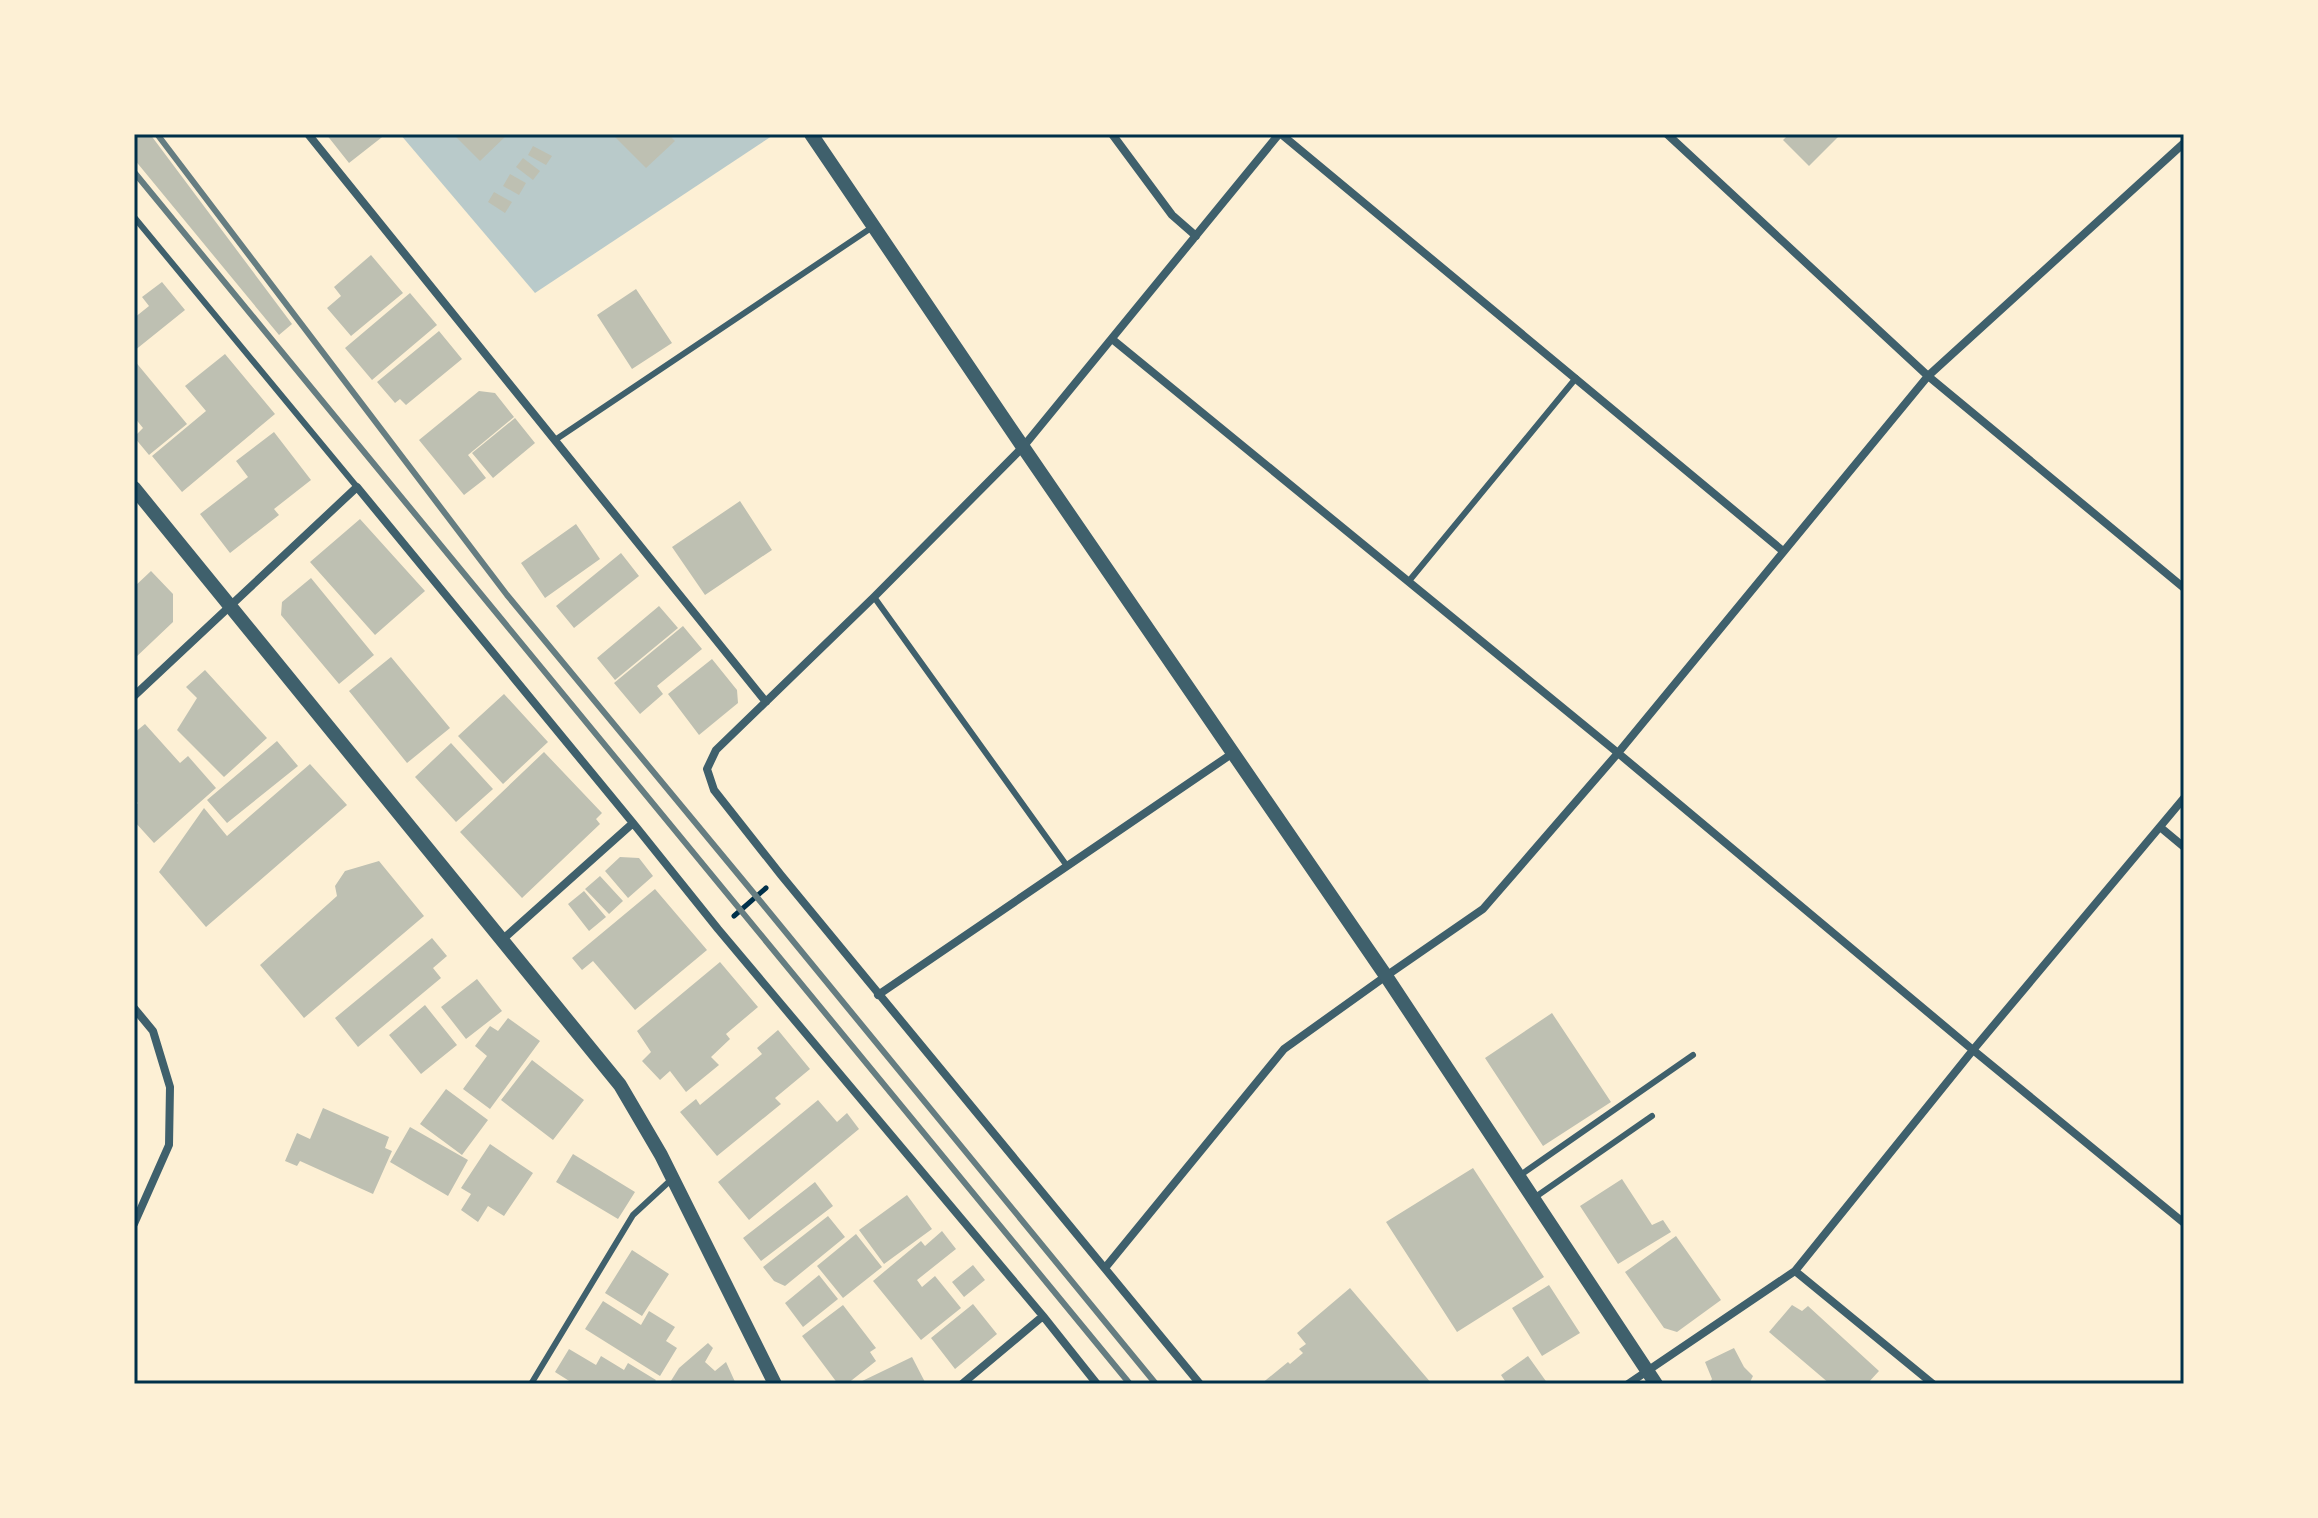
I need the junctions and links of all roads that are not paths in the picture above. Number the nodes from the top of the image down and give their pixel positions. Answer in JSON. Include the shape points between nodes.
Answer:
{"nodes":[{"id":1,"x":308,"y":134,"type":"edge"},
{"id":2,"x":811,"y":134,"type":"edge"},
{"id":3,"x":1112,"y":134,"type":"edge"},
{"id":4,"x":1280,"y":134,"type":"edge"},
{"id":5,"x":1667,"y":134,"type":"edge"},
{"id":6,"x":2184,"y":143,"type":"edge"},
{"id":7,"x":134,"y":217,"type":"edge"},
{"id":8,"x":875,"y":226,"type":"junction"},
{"id":9,"x":1196,"y":236,"type":"junction"},
{"id":10,"x":1112,"y":339,"type":"junction"},
{"id":11,"x":1928,"y":376,"type":"junction"},
{"id":12,"x":1576,"y":378,"type":"junction"},
{"id":13,"x":555,"y":440,"type":"junction"},
{"id":14,"x":1023,"y":447,"type":"junction"},
{"id":15,"x":357,"y":487,"type":"junction"},
{"id":16,"x":134,"y":488,"type":"edge"},
{"id":17,"x":1783,"y":551,"type":"junction"},
{"id":18,"x":1409,"y":581,"type":"junction"},
{"id":19,"x":2184,"y":588,"type":"edge"},
{"id":20,"x":874,"y":597,"type":"junction"},
{"id":21,"x":230,"y":605,"type":"junction"},
{"id":22,"x":134,"y":696,"type":"edge"},
{"id":23,"x":766,"y":702,"type":"junction"},
{"id":24,"x":1233,"y":753,"type":"junction"},
{"id":25,"x":1618,"y":753,"type":"junction"},
{"id":26,"x":2184,"y":798,"type":"edge"},
{"id":27,"x":633,"y":823,"type":"junction"},
{"id":28,"x":2160,"y":827,"type":"junction"},
{"id":29,"x":2184,"y":847,"type":"edge"},
{"id":30,"x":1067,"y":866,"type":"junction"},
{"id":31,"x":502,"y":940,"type":"junction"},
{"id":32,"x":1386,"y":976,"type":"junction"},
{"id":33,"x":878,"y":995,"type":"junction"},
{"id":34,"x":134,"y":1008,"type":"edge"},
{"id":35,"x":1973,"y":1050,"type":"junction"},
{"id":36,"x":1693,"y":1055,"type":"dead end"},
{"id":37,"x":1652,"y":1116,"type":"dead end"},
{"id":38,"x":1519,"y":1176,"type":"junction"},
{"id":39,"x":673,"y":1178,"type":"junction"},
{"id":40,"x":1534,"y":1198,"type":"junction"},
{"id":41,"x":2183,"y":1220,"type":"edge"},
{"id":42,"x":134,"y":1224,"type":"edge"},
{"id":43,"x":1105,"y":1268,"type":"junction"},
{"id":44,"x":1795,"y":1271,"type":"junction"},
{"id":45,"x":1043,"y":1316,"type":"junction"},
{"id":46,"x":1648,"y":1370,"type":"junction"},
{"id":47,"x":531,"y":1384,"type":"edge"},
{"id":48,"x":775,"y":1384,"type":"edge"},
{"id":49,"x":962,"y":1384,"type":"edge"},
{"id":50,"x":1097,"y":1384,"type":"edge"},
{"id":51,"x":1200,"y":1384,"type":"edge"},
{"id":52,"x":1628,"y":1384,"type":"edge"},
{"id":53,"x":1656,"y":1384,"type":"edge"},
{"id":54,"x":1933,"y":1384,"type":"edge"}],
"edges":[{"from":1,"to":13,"type":"street"},
{"from":2,"to":8,"type":"street"},
{"from":3,"to":9,"type":"street","via":[[1172,215]]},
{"from":4,"to":9,"type":"street"},
{"from":4,"to":12,"type":"street"},
{"from":5,"to":11,"type":"street"},
{"from":6,"to":11,"type":"street"},
{"from":7,"to":15,"type":"lane"},
{"from":8,"to":13,"type":"lane"},
{"from":8,"to":14,"type":"street"},
{"from":9,"to":10,"type":"street"},
{"from":10,"to":14,"type":"street"},
{"from":10,"to":18,"type":"street"},
{"from":11,"to":17,"type":"street"},
{"from":11,"to":19,"type":"street"},
{"from":12,"to":17,"type":"street"},
{"from":12,"to":18,"type":"lane"},
{"from":13,"to":23,"type":"street"},
{"from":14,"to":20,"type":"street"},
{"from":14,"to":24,"type":"street"},
{"from":15,"to":21,"type":"street"},
{"from":15,"to":27,"type":"street"},
{"from":16,"to":21,"type":"street"},
{"from":17,"to":25,"type":"street"},
{"from":18,"to":25,"type":"street"},
{"from":20,"to":23,"type":"street"},
{"from":20,"to":30,"type":"lane"},
{"from":21,"to":22,"type":"street"},
{"from":21,"to":31,"type":"street"},
{"from":23,"to":33,"type":"street","via":[[716,750],[707,769],[714,790]]},
{"from":24,"to":30,"type":"street"},
{"from":24,"to":32,"type":"street"},
{"from":25,"to":32,"type":"street","via":[[1483,909]]},
{"from":25,"to":35,"type":"street"},
{"from":26,"to":28,"type":"street"},
{"from":27,"to":31,"type":"street"},
{"from":27,"to":45,"type":"street"},
{"from":28,"to":29,"type":"street"},
{"from":28,"to":35,"type":"street"},
{"from":30,"to":33,"type":"street"},
{"from":31,"to":39,"type":"street","via":[[620,1085]]},
{"from":32,"to":38,"type":"street"},
{"from":32,"to":43,"type":"street","via":[[1284,1049]]},
{"from":33,"to":43,"type":"street"},
{"from":34,"to":42,"type":"street","via":[[153,1031],[170,1087],[169,1145]]},
{"from":35,"to":41,"type":"street"},
{"from":35,"to":44,"type":"street"},
{"from":36,"to":38,"type":"lane"},
{"from":37,"to":40,"type":"lane"},
{"from":38,"to":40,"type":"street"},
{"from":39,"to":47,"type":"lane","via":[[633,1215]]},
{"from":39,"to":48,"type":"street"},
{"from":40,"to":46,"type":"street"},
{"from":43,"to":51,"type":"street"},
{"from":44,"to":46,"type":"street"},
{"from":44,"to":54,"type":"street"},
{"from":45,"to":49,"type":"street"},
{"from":45,"to":50,"type":"street"},
{"from":46,"to":52,"type":"street"},
{"from":46,"to":53,"type":"street"}]}
